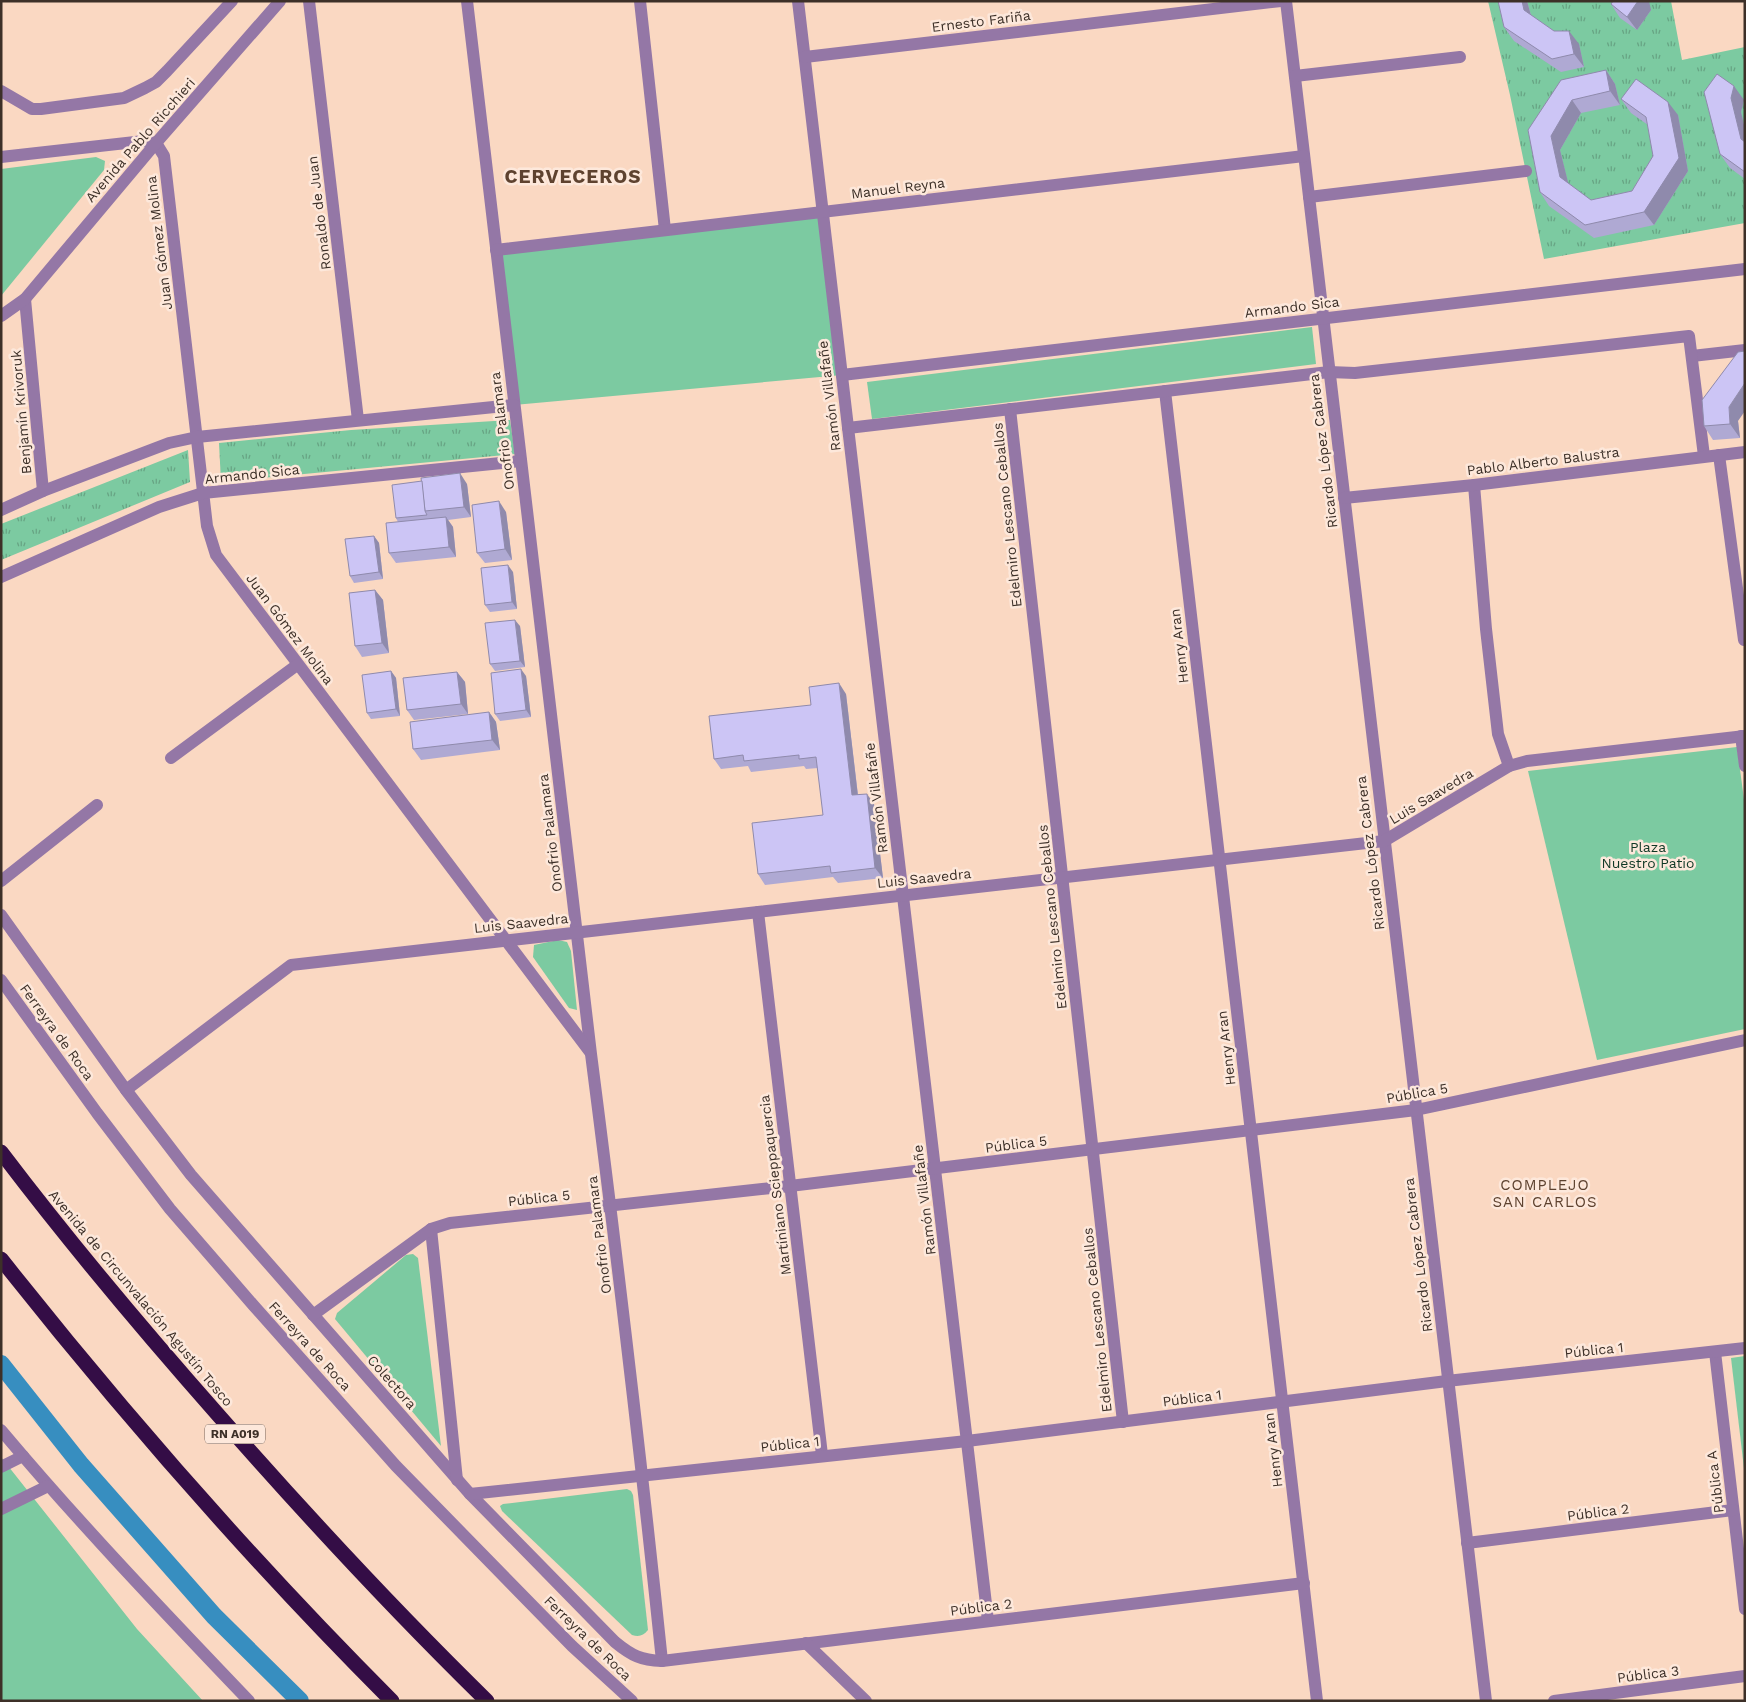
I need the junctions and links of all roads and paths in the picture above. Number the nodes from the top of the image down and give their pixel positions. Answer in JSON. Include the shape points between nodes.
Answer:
{"nodes":[{"id":1,"x":232,"y":1,"type":"edge"},
{"id":2,"x":280,"y":1,"type":"edge"},
{"id":3,"x":309,"y":1,"type":"edge"},
{"id":4,"x":467,"y":1,"type":"edge"},
{"id":5,"x":640,"y":1,"type":"edge"},
{"id":6,"x":798,"y":1,"type":"edge"},
{"id":7,"x":1281,"y":1,"type":"edge"},
{"id":8,"x":1286,"y":1,"type":"edge"},
{"id":9,"x":805,"y":57,"type":"junction"},
{"id":10,"x":1460,"y":57,"type":"dead end"},
{"id":11,"x":1295,"y":76,"type":"junction"},
{"id":12,"x":1,"y":91,"type":"edge"},
{"id":13,"x":156,"y":143,"type":"junction"},
{"id":14,"x":1304,"y":156,"type":"junction"},
{"id":15,"x":1,"y":157,"type":"edge"},
{"id":16,"x":1526,"y":171,"type":"dead end"},
{"id":17,"x":1309,"y":197,"type":"junction"},
{"id":18,"x":823,"y":212,"type":"junction"},
{"id":19,"x":664,"y":230,"type":"junction"},
{"id":20,"x":496,"y":250,"type":"junction"},
{"id":21,"x":1745,"y":269,"type":"edge"},
{"id":22,"x":25,"y":299,"type":"junction"},
{"id":23,"x":1,"y":316,"type":"edge"},
{"id":24,"x":1323,"y":319,"type":"junction"},
{"id":25,"x":1745,"y":350,"type":"edge"},
{"id":26,"x":1692,"y":356,"type":"junction"},
{"id":27,"x":1329,"y":372,"type":"junction"},
{"id":28,"x":842,"y":375,"type":"junction"},
{"id":29,"x":1164,"y":391,"type":"junction"},
{"id":30,"x":514,"y":405,"type":"junction"},
{"id":31,"x":1010,"y":409,"type":"junction"},
{"id":32,"x":358,"y":420,"type":"junction"},
{"id":33,"x":848,"y":428,"type":"junction"},
{"id":34,"x":197,"y":437,"type":"junction"},
{"id":35,"x":1745,"y":452,"type":"edge"},
{"id":36,"x":1719,"y":455,"type":"junction"},
{"id":37,"x":1704,"y":456,"type":"junction"},
{"id":38,"x":521,"y":461,"type":"junction"},
{"id":39,"x":1474,"y":485,"type":"junction"},
{"id":40,"x":43,"y":491,"type":"junction"},
{"id":41,"x":203,"y":493,"type":"junction"},
{"id":42,"x":1344,"y":498,"type":"junction"},
{"id":43,"x":1,"y":510,"type":"edge"},
{"id":44,"x":1,"y":577,"type":"edge"},
{"id":45,"x":1744,"y":640,"type":"edge"},
{"id":46,"x":297,"y":664,"type":"junction"},
{"id":47,"x":1743,"y":736,"type":"edge"},
{"id":48,"x":172,"y":758,"type":"dead end"},
{"id":49,"x":1509,"y":766,"type":"junction"},
{"id":50,"x":1745,"y":766,"type":"edge"},
{"id":51,"x":97,"y":805,"type":"dead end"},
{"id":52,"x":1384,"y":841,"type":"junction"},
{"id":53,"x":1219,"y":860,"type":"junction"},
{"id":54,"x":1063,"y":877,"type":"junction"},
{"id":55,"x":1,"y":881,"type":"edge"},
{"id":56,"x":903,"y":895,"type":"junction"},
{"id":57,"x":758,"y":912,"type":"junction"},
{"id":58,"x":1,"y":915,"type":"edge"},
{"id":59,"x":577,"y":932,"type":"junction"},
{"id":60,"x":505,"y":940,"type":"junction"},
{"id":61,"x":1,"y":980,"type":"edge"},
{"id":62,"x":1745,"y":1040,"type":"edge"},
{"id":63,"x":591,"y":1054,"type":"junction"},
{"id":64,"x":126,"y":1090,"type":"junction"},
{"id":65,"x":1416,"y":1110,"type":"junction"},
{"id":66,"x":1251,"y":1130,"type":"junction"},
{"id":67,"x":1093,"y":1149,"type":"junction"},
{"id":68,"x":1,"y":1152,"type":"edge"},
{"id":69,"x":935,"y":1168,"type":"junction"},
{"id":70,"x":790,"y":1186,"type":"junction"},
{"id":71,"x":611,"y":1205,"type":"junction"},
{"id":72,"x":431,"y":1229,"type":"junction"},
{"id":73,"x":1,"y":1259,"type":"edge"},
{"id":74,"x":313,"y":1315,"type":"junction"},
{"id":75,"x":1745,"y":1348,"type":"edge"},
{"id":76,"x":1715,"y":1352,"type":"junction"},
{"id":77,"x":1447,"y":1381,"type":"junction"},
{"id":78,"x":1283,"y":1403,"type":"junction"},
{"id":79,"x":1123,"y":1422,"type":"junction"},
{"id":80,"x":1,"y":1430,"type":"edge"},
{"id":81,"x":967,"y":1441,"type":"junction"},
{"id":82,"x":23,"y":1456,"type":"junction"},
{"id":83,"x":822,"y":1456,"type":"junction"},
{"id":84,"x":1,"y":1467,"type":"edge"},
{"id":85,"x":643,"y":1475,"type":"junction"},
{"id":86,"x":457,"y":1480,"type":"junction"},
{"id":87,"x":48,"y":1486,"type":"junction"},
{"id":88,"x":470,"y":1494,"type":"junction"},
{"id":89,"x":1,"y":1509,"type":"edge"},
{"id":90,"x":1734,"y":1510,"type":"junction"},
{"id":91,"x":1467,"y":1543,"type":"junction"},
{"id":92,"x":1304,"y":1583,"type":"junction"},
{"id":93,"x":1745,"y":1609,"type":"edge"},
{"id":94,"x":988,"y":1621,"type":"junction"},
{"id":95,"x":806,"y":1643,"type":"junction"},
{"id":96,"x":662,"y":1661,"type":"junction"},
{"id":97,"x":1745,"y":1676,"type":"edge"},
{"id":98,"x":249,"y":1701,"type":"edge"},
{"id":99,"x":392,"y":1701,"type":"edge"},
{"id":100,"x":487,"y":1701,"type":"edge"},
{"id":101,"x":632,"y":1701,"type":"edge"},
{"id":102,"x":866,"y":1701,"type":"edge"},
{"id":103,"x":1317,"y":1701,"type":"edge"},
{"id":104,"x":1486,"y":1701,"type":"edge"},
{"id":105,"x":1554,"y":1701,"type":"edge"}],
"edges":[{"from":1,"to":12,"type":"street","via":[[156,82],[124,98],[32,109]]},
{"from":2,"to":13,"type":"street","name":"Avenida Pablo Ricchieri"},
{"from":3,"to":32,"type":"street","name":"Ronaldo de Juan"},
{"from":4,"to":20,"type":"street","name":"Onofrio Palamara"},
{"from":5,"to":19,"type":"street"},
{"from":6,"to":9,"type":"street","name":"Ramón Villafañe"},
{"from":7,"to":9,"type":"street","name":"Ernesto Fariña"},
{"from":8,"to":11,"type":"street","name":"Ricardo López Cabrera"},
{"from":9,"to":18,"type":"street","name":"Ramón Villafañe"},
{"from":10,"to":11,"type":"street"},
{"from":11,"to":14,"type":"street","name":"Ricardo López Cabrera"},
{"from":13,"to":15,"type":"street","via":[[144,141]]},
{"from":13,"to":22,"type":"street","name":"Avenida Pablo Ricchieri"},
{"from":13,"to":34,"type":"street","name":"Juan Gómez Molina","via":[[164,156]]},
{"from":14,"to":17,"type":"street","name":"Ricardo López Cabrera"},
{"from":14,"to":18,"type":"street","name":"Manuel Reyna"},
{"from":16,"to":17,"type":"street"},
{"from":17,"to":24,"type":"street","name":"Ricardo López Cabrera"},
{"from":18,"to":19,"type":"street","name":"Manuel Reyna"},
{"from":18,"to":28,"type":"street","name":"Ramón Villafañe"},
{"from":19,"to":20,"type":"street","name":"Manuel Reyna"},
{"from":20,"to":30,"type":"street","name":"Onofrio Palamara"},
{"from":21,"to":24,"type":"street","name":"Armando Sica"},
{"from":22,"to":23,"type":"street"},
{"from":22,"to":40,"type":"street","name":"Benjamín Krivoruk"},
{"from":24,"to":27,"type":"street","name":"Ricardo López Cabrera"},
{"from":24,"to":28,"type":"street","name":"Armando Sica"},
{"from":25,"to":26,"type":"street"},
{"from":26,"to":27,"type":"street","via":[[1689,336],[1355,373]]},
{"from":26,"to":37,"type":"street"},
{"from":27,"to":29,"type":"street"},
{"from":27,"to":42,"type":"street","name":"Ricardo López Cabrera"},
{"from":28,"to":33,"type":"street","name":"Ramón Villafañe"},
{"from":29,"to":31,"type":"street"},
{"from":29,"to":53,"type":"street","name":"Henry Aran"},
{"from":30,"to":32,"type":"street"},
{"from":30,"to":38,"type":"street","name":"Onofrio Palamara"},
{"from":31,"to":33,"type":"street"},
{"from":31,"to":54,"type":"street","name":"Edelmiro Lescano Ceballos"},
{"from":32,"to":34,"type":"street"},
{"from":33,"to":56,"type":"street","name":"Ramón Villafañe"},
{"from":34,"to":40,"type":"street","via":[[169,443]]},
{"from":34,"to":41,"type":"street","name":"Juan Gómez Molina"},
{"from":35,"to":36,"type":"street","name":"Pablo Alberto Balustra"},
{"from":36,"to":37,"type":"street","name":"Pablo Alberto Balustra"},
{"from":36,"to":45,"type":"street"},
{"from":37,"to":39,"type":"street","name":"Pablo Alberto Balustra"},
{"from":38,"to":41,"type":"street","name":"Armando Sica"},
{"from":38,"to":59,"type":"street","name":"Onofrio Palamara"},
{"from":39,"to":42,"type":"street","name":"Pablo Alberto Balustra"},
{"from":39,"to":49,"type":"street","via":[[1498,734]]},
{"from":40,"to":43,"type":"street"},
{"from":41,"to":44,"type":"street","name":"Armando Sica","via":[[159,507]]},
{"from":41,"to":46,"type":"street","name":"Juan Gómez Molina","via":[[207,526],[216,555]]},
{"from":42,"to":52,"type":"street","name":"Ricardo López Cabrera"},
{"from":46,"to":48,"type":"street"},
{"from":46,"to":60,"type":"street","name":"Juan Gómez Molina"},
{"from":47,"to":49,"type":"street","name":"Luis Saavedra","via":[[1527,761]]},
{"from":47,"to":50,"type":"street"},
{"from":49,"to":52,"type":"street","name":"Luis Saavedra"},
{"from":51,"to":55,"type":"street"},
{"from":52,"to":53,"type":"street","name":"Luis Saavedra"},
{"from":52,"to":65,"type":"street","name":"Ricardo López Cabrera"},
{"from":53,"to":54,"type":"street","name":"Luis Saavedra"},
{"from":53,"to":66,"type":"street","name":"Henry Aran"},
{"from":54,"to":56,"type":"street","name":"Luis Saavedra"},
{"from":54,"to":67,"type":"street","name":"Edelmiro Lescano Ceballos"},
{"from":56,"to":57,"type":"street","name":"Luis Saavedra"},
{"from":56,"to":69,"type":"street","name":"Ramón Villafañe"},
{"from":57,"to":59,"type":"street","name":"Luis Saavedra"},
{"from":57,"to":70,"type":"street","name":"Martíniano Scieppaquercia"},
{"from":58,"to":64,"type":"street","name":"Ferreyra de Roca"},
{"from":59,"to":60,"type":"street","name":"Luis Saavedra"},
{"from":59,"to":63,"type":"street","name":"Onofrio Palamara"},
{"from":60,"to":63,"type":"street","name":"Juan Gómez Molina"},
{"from":60,"to":64,"type":"street","name":"Luis Saavedra","via":[[291,965]]},
{"from":61,"to":101,"type":"street","name":"Ferreyra de Roca","via":[[170,1209],[247,1298],[396,1466],[572,1646]]},
{"from":62,"to":65,"type":"street","name":"Pública 5"},
{"from":63,"to":71,"type":"street","name":"Onofrio Palamara"},
{"from":64,"to":74,"type":"street","name":"Colectora","via":[[191,1175]]},
{"from":65,"to":66,"type":"street","name":"Pública 5"},
{"from":65,"to":77,"type":"street","name":"Ricardo López Cabrera"},
{"from":66,"to":67,"type":"street","name":"Pública 5"},
{"from":66,"to":78,"type":"street","name":"Henry Aran"},
{"from":67,"to":69,"type":"street","name":"Pública 5"},
{"from":67,"to":79,"type":"street","name":"Edelmiro Lescano Ceballos"},
{"from":68,"to":100,"type":"highway","name":"Avenida de Circunvalación Agustín Tosco","number":"RN A019","via":[[97,1273],[250,1452],[358,1570]]},
{"from":69,"to":70,"type":"street","name":"Pública 5"},
{"from":69,"to":81,"type":"street","name":"Ramón Villafañe"},
{"from":70,"to":71,"type":"street","name":"Pública 5"},
{"from":70,"to":83,"type":"street","name":"Martíniano Scieppaquercia"},
{"from":71,"to":72,"type":"street","name":"Pública 5","via":[[450,1223]]},
{"from":71,"to":85,"type":"street","name":"Onofrio Palamara"},
{"from":72,"to":74,"type":"street","name":"Pública 5"},
{"from":72,"to":86,"type":"street"},
{"from":73,"to":99,"type":"highway","via":[[118,1403],[199,1495]]},
{"from":74,"to":86,"type":"street","name":"Colectora"},
{"from":75,"to":76,"type":"street","name":"Pública 1"},
{"from":76,"to":77,"type":"street","name":"Pública 1"},
{"from":76,"to":90,"type":"street","name":"Pública A"},
{"from":77,"to":78,"type":"street","name":"Pública 1"},
{"from":77,"to":91,"type":"street","name":"Ricardo López Cabrera"},
{"from":78,"to":79,"type":"street","name":"Pública 1"},
{"from":78,"to":92,"type":"street","name":"Henry Aran"},
{"from":79,"to":81,"type":"street","name":"Pública 1"},
{"from":80,"to":82,"type":"street"},
{"from":81,"to":83,"type":"street","name":"Pública 1"},
{"from":81,"to":94,"type":"street","name":"Ramón Villafañe"},
{"from":82,"to":84,"type":"street"},
{"from":82,"to":87,"type":"street"},
{"from":83,"to":85,"type":"street","name":"Pública 1"},
{"from":85,"to":88,"type":"street","name":"Pública 1"},
{"from":85,"to":96,"type":"street","name":"Onofrio Palamara"},
{"from":86,"to":88,"type":"street","name":"Colectora"},
{"from":87,"to":89,"type":"street"},
{"from":87,"to":98,"type":"street"},
{"from":88,"to":96,"type":"street","name":"Colectora","via":[[615,1642],[638,1658]]},
{"from":90,"to":91,"type":"street","name":"Pública 2"},
{"from":90,"to":93,"type":"street","name":"Pública A"},
{"from":91,"to":104,"type":"street","name":"Ricardo López Cabrera"},
{"from":92,"to":94,"type":"street","name":"Pública 2"},
{"from":92,"to":103,"type":"street","name":"Henry Aran"},
{"from":94,"to":95,"type":"street","name":"Pública 2"},
{"from":95,"to":96,"type":"street","name":"Pública 2"},
{"from":95,"to":102,"type":"street"},
{"from":97,"to":105,"type":"street","name":"Pública 3"}]}
